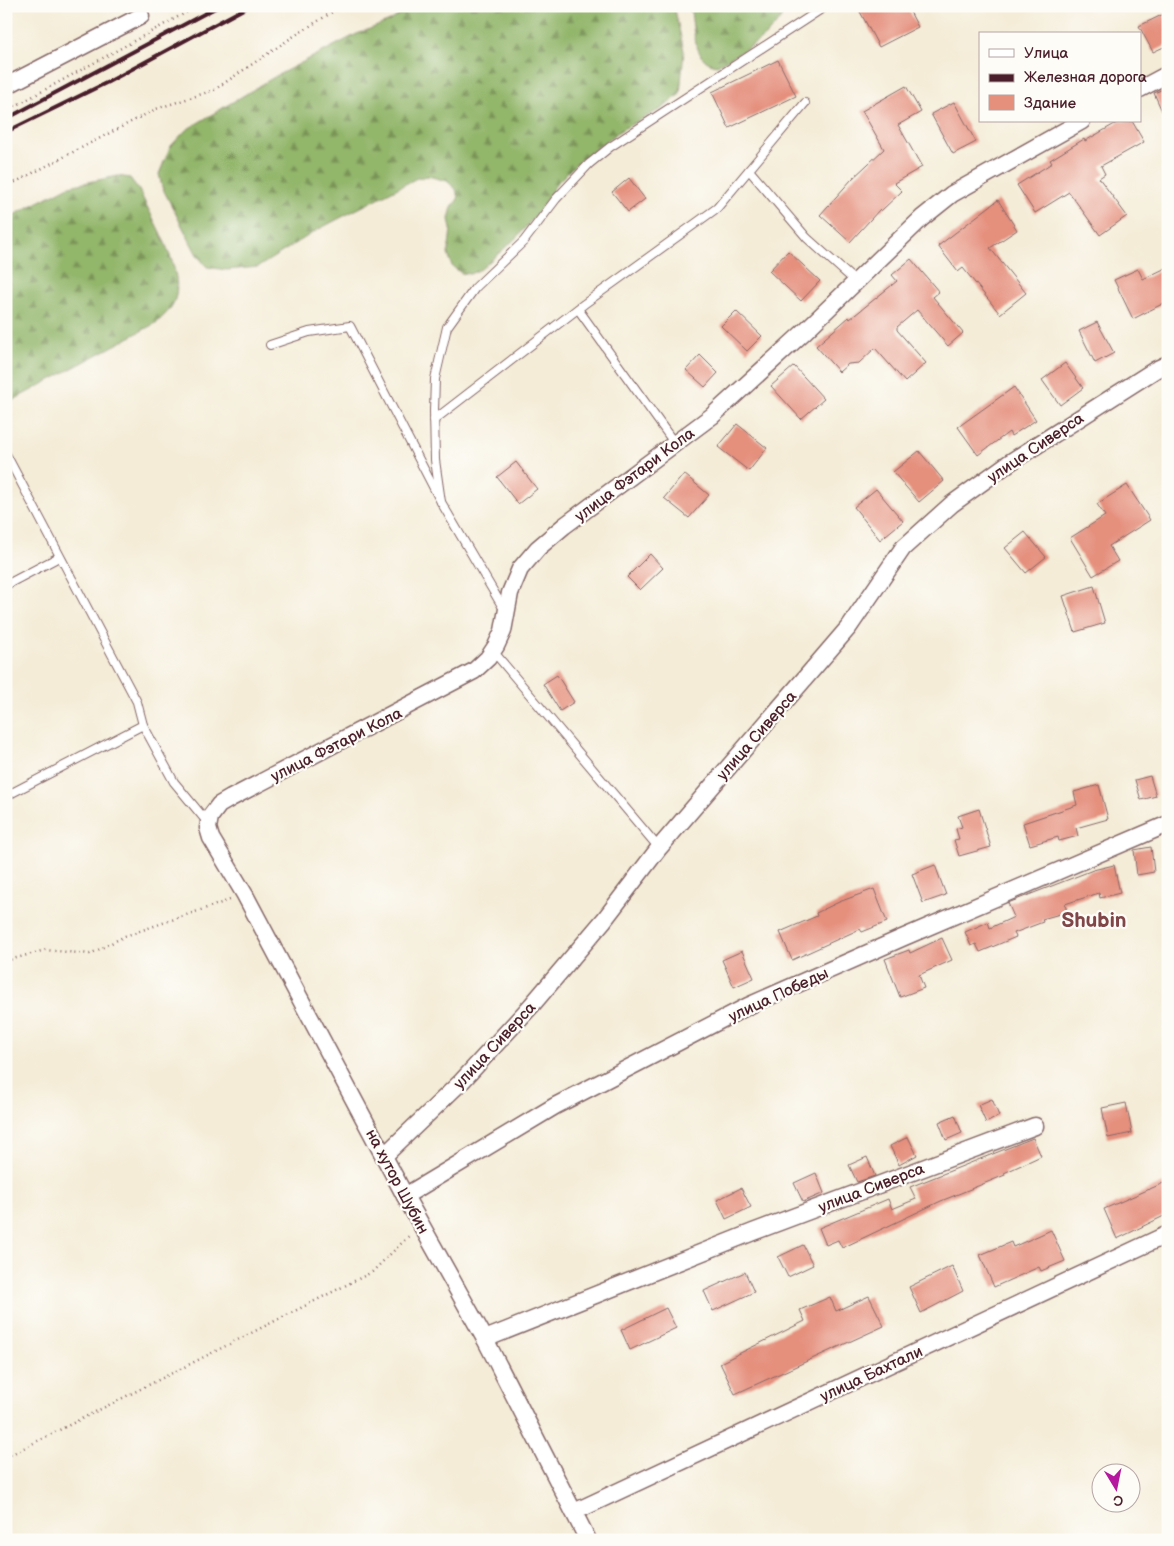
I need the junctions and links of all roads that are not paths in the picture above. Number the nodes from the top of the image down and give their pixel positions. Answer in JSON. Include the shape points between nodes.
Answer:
{"nodes":[{"id":1,"x":826,"y":6,"type":"edge"},
{"id":2,"x":141,"y":16,"type":"dead end"},
{"id":3,"x":1168,"y":74,"type":"edge"},
{"id":4,"x":6,"y":86,"type":"edge"},
{"id":5,"x":1142,"y":88,"type":"edge"},
{"id":6,"x":806,"y":103,"type":"dead end"},
{"id":7,"x":1080,"y":122,"type":"edge"},
{"id":8,"x":749,"y":170,"type":"junction"},
{"id":9,"x":856,"y":282,"type":"junction"},
{"id":10,"x":578,"y":309,"type":"junction"},
{"id":11,"x":270,"y":345,"type":"dead end"},
{"id":12,"x":1168,"y":364,"type":"edge"},
{"id":13,"x":434,"y":420,"type":"junction"},
{"id":14,"x":675,"y":444,"type":"junction"},
{"id":15,"x":6,"y":454,"type":"edge"},
{"id":16,"x":441,"y":502,"type":"junction"},
{"id":17,"x":59,"y":557,"type":"junction"},
{"id":18,"x":6,"y":585,"type":"edge"},
{"id":19,"x":506,"y":613,"type":"junction"},
{"id":20,"x":493,"y":651,"type":"junction"},
{"id":21,"x":143,"y":725,"type":"junction"},
{"id":22,"x":6,"y":796,"type":"edge"},
{"id":23,"x":208,"y":823,"type":"junction"},
{"id":24,"x":1168,"y":824,"type":"edge"},
{"id":25,"x":660,"y":848,"type":"junction"},
{"id":26,"x":1034,"y":1126,"type":"dead end"},
{"id":27,"x":384,"y":1156,"type":"junction"},
{"id":28,"x":405,"y":1196,"type":"junction"},
{"id":29,"x":1168,"y":1234,"type":"edge"},
{"id":30,"x":485,"y":1339,"type":"junction"},
{"id":31,"x":574,"y":1512,"type":"junction"},
{"id":32,"x":588,"y":1540,"type":"edge"}],
"edges":[{"from":1,"to":13,"type":"lane","via":[[589,164],[556,199],[524,241],[475,288],[446,327],[435,379]]},
{"from":2,"to":4,"type":"street"},
{"from":3,"to":5,"type":"street"},
{"from":6,"to":8,"type":"lane"},
{"from":7,"to":9,"type":"street","name":"улица Фэтари Кола","via":[[952,194],[922,218]]},
{"from":8,"to":9,"type":"lane","via":[[807,238]]},
{"from":8,"to":10,"type":"lane","via":[[717,208]]},
{"from":9,"to":14,"type":"street","name":"улица Фэтари Кола","via":[[712,416]]},
{"from":10,"to":13,"type":"lane"},
{"from":10,"to":14,"type":"lane"},
{"from":11,"to":16,"type":"lane","via":[[309,332],[350,326]]},
{"from":12,"to":25,"type":"street","name":"улица Сиверса","via":[[1009,463],[952,504],[902,548],[849,627]]},
{"from":13,"to":16,"type":"lane"},
{"from":14,"to":19,"type":"street","name":"улица Фэтари Кола","via":[[538,548],[520,569]]},
{"from":15,"to":17,"type":"lane"},
{"from":16,"to":19,"type":"lane"},
{"from":17,"to":18,"type":"lane"},
{"from":17,"to":21,"type":"lane","via":[[136,702]]},
{"from":19,"to":20,"type":"street","name":"улица Фэтари Кола","via":[[503,631]]},
{"from":20,"to":23,"type":"street","name":"улица Фэтари Кола","via":[[460,680],[231,798],[213,812]]},
{"from":20,"to":25,"type":"lane"},
{"from":21,"to":22,"type":"lane"},
{"from":21,"to":23,"type":"lane","via":[[174,782]]},
{"from":23,"to":27,"type":"street","name":"на хутор Шубин","via":[[211,838],[245,895]]},
{"from":24,"to":28,"type":"street","name":"улица Победы","via":[[748,1006],[555,1106]]},
{"from":25,"to":27,"type":"street","name":"улица Сиверса","via":[[604,920],[498,1042]]},
{"from":26,"to":30,"type":"street","name":"улица Сиверса"},
{"from":27,"to":28,"type":"street","name":"на хутор Шубин"},
{"from":28,"to":30,"type":"street","name":"на хутор Шубин"},
{"from":29,"to":31,"type":"street","name":"улица Бахтали"},
{"from":30,"to":31,"type":"street","name":"на хутор Шубин"},
{"from":31,"to":32,"type":"street","name":"на хутор Шубин"}]}
